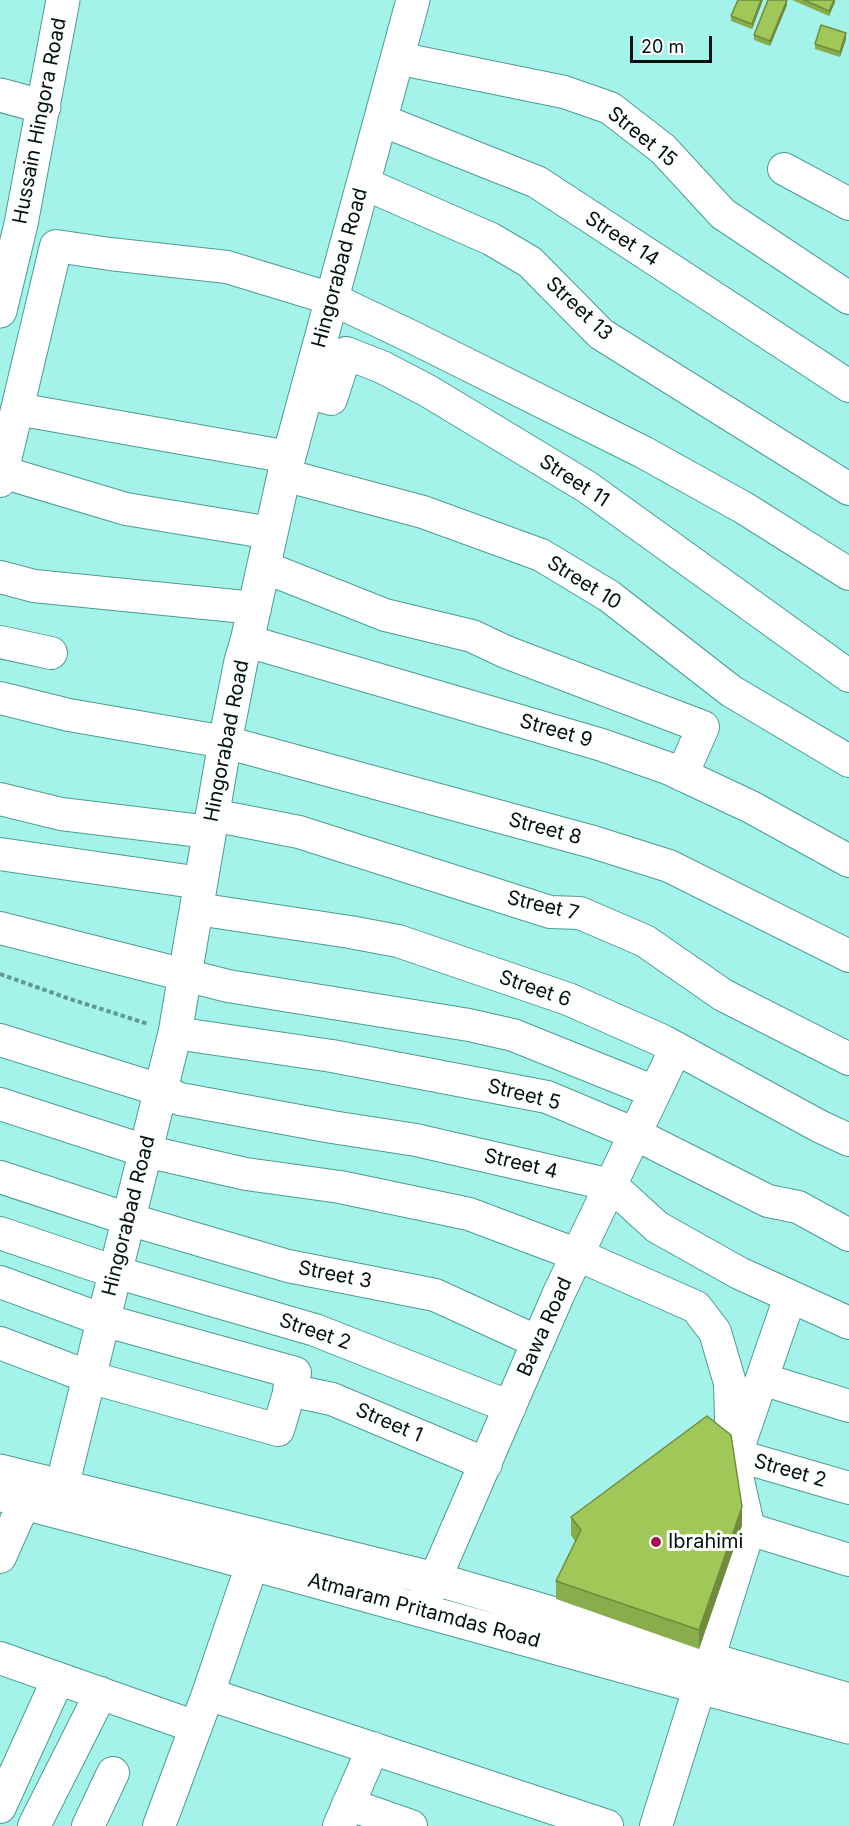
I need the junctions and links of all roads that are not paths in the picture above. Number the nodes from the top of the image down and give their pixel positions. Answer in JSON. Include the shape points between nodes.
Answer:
{"nodes":[{"id":1,"x":63,"y":0,"type":"edge"},
{"id":2,"x":413,"y":0,"type":"edge"},
{"id":3,"x":397,"y":58,"type":"junction"},
{"id":4,"x":0,"y":95,"type":"edge"},
{"id":5,"x":44,"y":107,"type":"junction"},
{"id":6,"x":381,"y":120,"type":"junction"},
{"id":7,"x":784,"y":169,"type":"dead end"},
{"id":8,"x":363,"y":183,"type":"junction"},
{"id":9,"x":849,"y":204,"type":"edge"},
{"id":10,"x":11,"y":222,"type":"edge"},
{"id":11,"x":849,"y":298,"type":"edge"},
{"id":12,"x":332,"y":299,"type":"junction"},
{"id":13,"x":0,"y":311,"type":"edge"},
{"id":14,"x":849,"y":386,"type":"edge"},
{"id":15,"x":306,"y":392,"type":"junction"},
{"id":16,"x":17,"y":410,"type":"junction"},
{"id":17,"x":287,"y":466,"type":"junction"},
{"id":18,"x":1,"y":476,"type":"edge"},
{"id":19,"x":849,"y":489,"type":"edge"},
{"id":20,"x":271,"y":533,"type":"junction"},
{"id":21,"x":264,"y":567,"type":"junction"},
{"id":22,"x":849,"y":574,"type":"edge"},
{"id":23,"x":0,"y":577,"type":"edge"},
{"id":24,"x":255,"y":608,"type":"junction"},
{"id":25,"x":247,"y":641,"type":"junction"},
{"id":26,"x":0,"y":642,"type":"edge"},
{"id":27,"x":51,"y":652,"type":"dead end"},
{"id":28,"x":849,"y":676,"type":"edge"},
{"id":29,"x":0,"y":698,"type":"edge"},
{"id":30,"x":225,"y":742,"type":"junction"},
{"id":31,"x":849,"y":761,"type":"edge"},
{"id":32,"x":682,"y":775,"type":"junction"},
{"id":33,"x":0,"y":799,"type":"edge"},
{"id":34,"x":210,"y":824,"type":"junction"},
{"id":35,"x":0,"y":854,"type":"edge"},
{"id":36,"x":849,"y":861,"type":"edge"},
{"id":37,"x":199,"y":896,"type":"junction"},
{"id":38,"x":0,"y":928,"type":"edge"},
{"id":39,"x":849,"y":956,"type":"edge"},
{"id":40,"x":185,"y":975,"type":"junction"},
{"id":41,"x":175,"y":1033,"type":"junction"},
{"id":42,"x":0,"y":1040,"type":"edge"},
{"id":43,"x":676,"y":1048,"type":"junction"},
{"id":44,"x":849,"y":1059,"type":"edge"},
{"id":45,"x":160,"y":1090,"type":"junction"},
{"id":46,"x":656,"y":1092,"type":"junction"},
{"id":47,"x":0,"y":1104,"type":"edge"},
{"id":48,"x":635,"y":1134,"type":"junction"},
{"id":49,"x":849,"y":1140,"type":"edge"},
{"id":50,"x":145,"y":1151,"type":"junction"},
{"id":51,"x":0,"y":1177,"type":"edge"},
{"id":52,"x":611,"y":1185,"type":"junction"},
{"id":53,"x":128,"y":1219,"type":"junction"},
{"id":54,"x":0,"y":1233,"type":"edge"},
{"id":55,"x":849,"y":1235,"type":"edge"},
{"id":56,"x":578,"y":1255,"type":"junction"},
{"id":57,"x":115,"y":1272,"type":"junction"},
{"id":58,"x":0,"y":1282,"type":"edge"},
{"id":59,"x":790,"y":1297,"type":"junction"},
{"id":60,"x":103,"y":1320,"type":"junction"},
{"id":61,"x":849,"y":1323,"type":"edge"},
{"id":62,"x":538,"y":1342,"type":"junction"},
{"id":63,"x":0,"y":1343,"type":"edge"},
{"id":64,"x":89,"y":1377,"type":"junction"},
{"id":65,"x":762,"y":1379,"type":"junction"},
{"id":66,"x":289,"y":1390,"type":"junction"},
{"id":67,"x":849,"y":1406,"type":"edge"},
{"id":68,"x":510,"y":1407,"type":"junction"},
{"id":69,"x":734,"y":1457,"type":"junction"},
{"id":70,"x":486,"y":1464,"type":"junction"},
{"id":71,"x":0,"y":1471,"type":"edge"},
{"id":72,"x":62,"y":1486,"type":"junction"},
{"id":73,"x":849,"y":1488,"type":"edge"},
{"id":74,"x":12,"y":1498,"type":"edge"},
{"id":75,"x":749,"y":1529,"type":"junction"},
{"id":76,"x":257,"y":1550,"type":"junction"},
{"id":77,"x":0,"y":1557,"type":"edge"},
{"id":78,"x":849,"y":1560,"type":"edge"},
{"id":79,"x":435,"y":1579,"type":"junction"},
{"id":80,"x":420,"y":1608,"type":"junction"},
{"id":81,"x":2,"y":1663,"type":"edge"},
{"id":82,"x":705,"y":1674,"type":"junction"},
{"id":83,"x":58,"y":1678,"type":"junction"},
{"id":84,"x":100,"y":1694,"type":"junction"},
{"id":85,"x":208,"y":1694,"type":"junction"},
{"id":86,"x":849,"y":1700,"type":"edge"},
{"id":87,"x":196,"y":1727,"type":"junction"},
{"id":88,"x":849,"y":1727,"type":"edge"},
{"id":89,"x":373,"y":1748,"type":"junction"},
{"id":90,"x":113,"y":1773,"type":"dead end"},
{"id":91,"x":0,"y":1807,"type":"edge"},
{"id":92,"x":344,"y":1815,"type":"edge"},
{"id":93,"x":34,"y":1826,"type":"edge"},
{"id":94,"x":88,"y":1826,"type":"edge"},
{"id":95,"x":159,"y":1826,"type":"edge"},
{"id":96,"x":411,"y":1826,"type":"edge"},
{"id":97,"x":607,"y":1826,"type":"edge"},
{"id":98,"x":656,"y":1826,"type":"edge"}],
"edges":[{"from":1,"to":5,"type":"street","name":"Hussain Hingora Road"},
{"from":2,"to":3,"type":"street","name":"Hingorabad Road"},
{"from":3,"to":6,"type":"street","name":"Hingorabad Road"},
{"from":3,"to":11,"type":"street","name":"Street 15","via":[[564,92],[610,108],[663,149],[723,214]]},
{"from":4,"to":5,"type":"street"},
{"from":5,"to":10,"type":"street","name":"Hussain Hingora Road"},
{"from":6,"to":8,"type":"street","name":"Hingorabad Road"},
{"from":6,"to":14,"type":"street","name":"Street 14","via":[[537,182]]},
{"from":7,"to":9,"type":"street"},
{"from":8,"to":12,"type":"street","name":"Hingorabad Road"},
{"from":8,"to":19,"type":"street","name":"Street 13","via":[[491,239],[530,262],[601,334]]},
{"from":10,"to":13,"type":"street","name":"Hussain Hingora Road"},
{"from":12,"to":15,"type":"street","name":"Hingorabad Road"},
{"from":12,"to":16,"type":"street","via":[[227,267],[56,246]]},
{"from":12,"to":22,"type":"street","via":[[643,452],[744,508]]},
{"from":15,"to":17,"type":"street","name":"Hingorabad Road"},
{"from":15,"to":28,"type":"street","name":"Street 11","via":[[331,399],[346,352],[428,391],[587,487]]},
{"from":16,"to":17,"type":"street","name":"Street 10"},
{"from":16,"to":18,"type":"street"},
{"from":17,"to":20,"type":"street","name":"Hingorabad Road"},
{"from":17,"to":31,"type":"street","name":"Street 10","via":[[541,555],[609,596],[731,691]]},
{"from":18,"to":20,"type":"street","via":[[126,508]]},
{"from":20,"to":21,"type":"street","name":"Hingorabad Road"},
{"from":21,"to":24,"type":"street","name":"Hingorabad Road"},
{"from":21,"to":32,"type":"street","via":[[385,615],[472,636],[703,727]]},
{"from":23,"to":24,"type":"street","via":[[34,586]]},
{"from":24,"to":25,"type":"street","name":"Hingorabad Road"},
{"from":25,"to":30,"type":"street","name":"Hingorabad Road"},
{"from":25,"to":32,"type":"street","name":"Street 9","via":[[602,745]]},
{"from":26,"to":27,"type":"street"},
{"from":29,"to":30,"type":"street","name":"Street 8","via":[[69,715]]},
{"from":30,"to":34,"type":"street","name":"Hingorabad Road"},
{"from":30,"to":39,"type":"street","name":"Street 8","via":[[669,866]]},
{"from":32,"to":36,"type":"street","name":"Street 9","via":[[751,807]]},
{"from":33,"to":34,"type":"street","name":"Street 7","via":[[61,814]]},
{"from":34,"to":37,"type":"street","name":"Hingorabad Road"},
{"from":34,"to":44,"type":"street","name":"Street 7","via":[[299,832],[550,912],[580,914],[645,941],[723,995]]},
{"from":35,"to":37,"type":"street","name":"Street 6"},
{"from":37,"to":40,"type":"street","name":"Hingorabad Road"},
{"from":37,"to":43,"type":"street","name":"Street 6","via":[[398,941],[568,999]]},
{"from":38,"to":40,"type":"street"},
{"from":40,"to":41,"type":"street","name":"Hingorabad Road"},
{"from":40,"to":46,"type":"street","via":[[228,986],[513,1035]]},
{"from":41,"to":45,"type":"street","name":"Hingorabad Road"},
{"from":41,"to":48,"type":"street","name":"Street 5","via":[[332,1056],[547,1097]]},
{"from":42,"to":45,"type":"street","name":"Street 4"},
{"from":43,"to":46,"type":"street","name":"Bawa Road"},
{"from":43,"to":49,"type":"street","name":"Street 6"},
{"from":45,"to":50,"type":"street","name":"Hingorabad Road"},
{"from":45,"to":52,"type":"street","name":"Street 4","via":[[180,1099],[416,1140]]},
{"from":46,"to":48,"type":"street","name":"Bawa Road"},
{"from":47,"to":50,"type":"street"},
{"from":48,"to":52,"type":"street","name":"Bawa Road"},
{"from":48,"to":55,"type":"street","name":"Street 5","via":[[768,1201],[798,1207]]},
{"from":50,"to":53,"type":"street","name":"Hingorabad Road"},
{"from":50,"to":56,"type":"street","via":[[246,1174],[340,1187],[469,1214]]},
{"from":51,"to":53,"type":"street","name":"Street 3"},
{"from":52,"to":56,"type":"street","name":"Bawa Road"},
{"from":52,"to":59,"type":"street","name":"Street 4","via":[[657,1227]]},
{"from":53,"to":57,"type":"street","name":"Hingorabad Road"},
{"from":53,"to":62,"type":"street","name":"Street 3","via":[[288,1266],[435,1294]]},
{"from":54,"to":57,"type":"street","name":"Street 2"},
{"from":56,"to":62,"type":"street","name":"Bawa Road"},
{"from":56,"to":69,"type":"street","via":[[696,1307],[715,1332],[730,1383]]},
{"from":57,"to":60,"type":"street","name":"Hingorabad Road"},
{"from":57,"to":68,"type":"street","name":"Street 2","via":[[315,1330]]},
{"from":58,"to":60,"type":"street"},
{"from":59,"to":61,"type":"street","name":"Street 4"},
{"from":59,"to":65,"type":"street"},
{"from":60,"to":64,"type":"street","name":"Hingorabad Road"},
{"from":60,"to":66,"type":"street","via":[[295,1373]]},
{"from":62,"to":68,"type":"street","name":"Bawa Road"},
{"from":63,"to":64,"type":"street"},
{"from":64,"to":66,"type":"street","via":[[278,1430]]},
{"from":64,"to":72,"type":"street","name":"Hingorabad Road"},
{"from":65,"to":67,"type":"street"},
{"from":65,"to":69,"type":"street"},
{"from":66,"to":70,"type":"street","name":"Street 1","via":[[332,1399]]},
{"from":68,"to":70,"type":"street","name":"Bawa Road"},
{"from":69,"to":73,"type":"street","name":"Street 2"},
{"from":69,"to":75,"type":"street"},
{"from":70,"to":79,"type":"street","name":"Bawa Road"},
{"from":71,"to":72,"type":"street","name":"Atmaram Pritamdas Road"},
{"from":72,"to":76,"type":"street","name":"Atmaram Pritamdas Road"},
{"from":74,"to":76,"type":"street","name":"Atmaram Pritamdas Road"},
{"from":74,"to":77,"type":"street"},
{"from":75,"to":78,"type":"street"},
{"from":75,"to":82,"type":"street"},
{"from":76,"to":79,"type":"street","name":"Atmaram Pritamdas Road"},
{"from":76,"to":80,"type":"street","name":"Atmaram Pritamdas Road"},
{"from":76,"to":85,"type":"street"},
{"from":79,"to":80,"type":"street","name":"Bawa Road"},
{"from":79,"to":82,"type":"street","name":"Atmaram Pritamdas Road"},
{"from":80,"to":82,"type":"street","name":"Atmaram Pritamdas Road"},
{"from":81,"to":83,"type":"street"},
{"from":82,"to":86,"type":"street","name":"Atmaram Pritamdas Road"},
{"from":82,"to":88,"type":"street","name":"Atmaram Pritamdas Road"},
{"from":82,"to":98,"type":"street"},
{"from":83,"to":84,"type":"street"},
{"from":83,"to":91,"type":"street"},
{"from":84,"to":87,"type":"street"},
{"from":84,"to":93,"type":"street"},
{"from":85,"to":87,"type":"street"},
{"from":85,"to":89,"type":"street"},
{"from":87,"to":95,"type":"street"},
{"from":89,"to":92,"type":"street"},
{"from":89,"to":97,"type":"street"},
{"from":90,"to":94,"type":"street"},
{"from":92,"to":96,"type":"street"}]}
